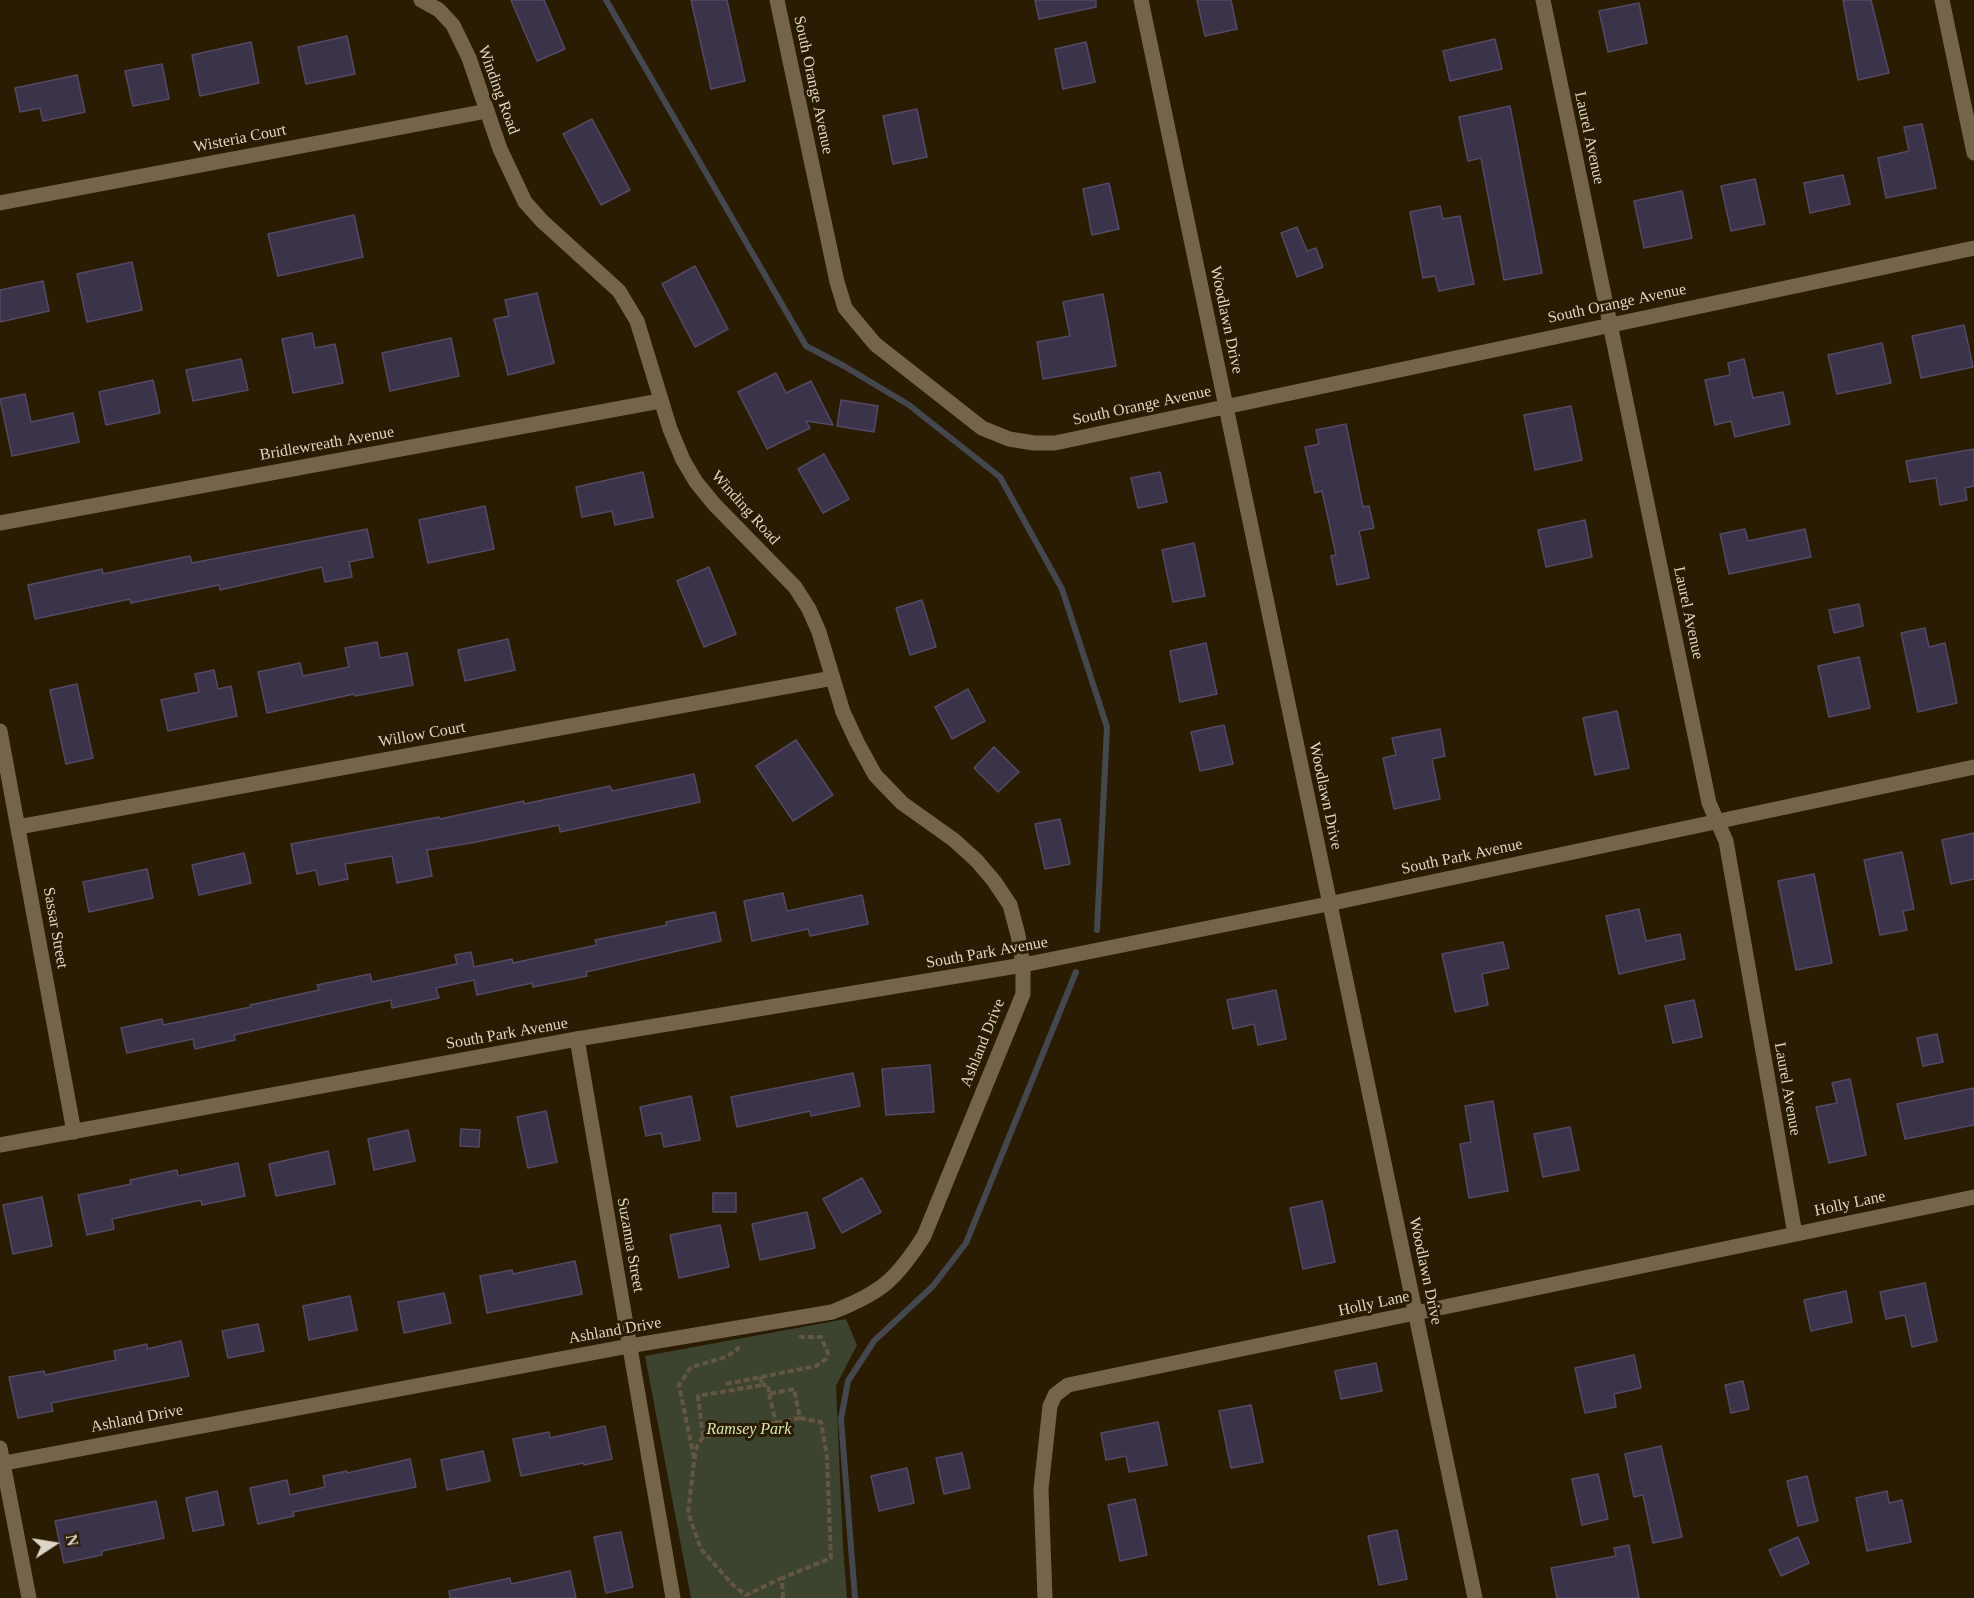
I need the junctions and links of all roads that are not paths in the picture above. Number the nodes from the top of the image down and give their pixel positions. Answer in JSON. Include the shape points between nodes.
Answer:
{"nodes":[{"id":1,"x":422,"y":0,"type":"edge"},
{"id":2,"x":777,"y":0,"type":"edge"},
{"id":3,"x":1141,"y":0,"type":"edge"},
{"id":4,"x":1543,"y":0,"type":"edge"},
{"id":5,"x":1942,"y":0,"type":"edge"},
{"id":6,"x":487,"y":111,"type":"junction"},
{"id":7,"x":1974,"y":153,"type":"edge"},
{"id":8,"x":0,"y":203,"type":"edge"},
{"id":9,"x":1974,"y":248,"type":"edge"},
{"id":10,"x":1610,"y":324,"type":"junction"},
{"id":11,"x":660,"y":401,"type":"junction"},
{"id":12,"x":1226,"y":406,"type":"junction"},
{"id":13,"x":0,"y":523,"type":"edge"},
{"id":14,"x":833,"y":678,"type":"junction"},
{"id":15,"x":0,"y":730,"type":"edge"},
{"id":16,"x":1974,"y":767,"type":"edge"},
{"id":17,"x":1717,"y":821,"type":"junction"},
{"id":18,"x":18,"y":827,"type":"junction"},
{"id":19,"x":1328,"y":904,"type":"junction"},
{"id":20,"x":1023,"y":965,"type":"junction"},
{"id":21,"x":577,"y":1039,"type":"junction"},
{"id":22,"x":74,"y":1132,"type":"junction"},
{"id":23,"x":0,"y":1145,"type":"edge"},
{"id":24,"x":1974,"y":1197,"type":"edge"},
{"id":25,"x":1795,"y":1234,"type":"junction"},
{"id":26,"x":1416,"y":1314,"type":"junction"},
{"id":27,"x":629,"y":1346,"type":"junction"},
{"id":28,"x":1,"y":1458,"type":"edge"},
{"id":29,"x":28,"y":1598,"type":"edge"},
{"id":30,"x":673,"y":1598,"type":"edge"},
{"id":31,"x":1045,"y":1598,"type":"edge"},
{"id":32,"x":1475,"y":1598,"type":"edge"}],
"edges":[{"from":1,"to":6,"type":"street","name":"Winding Road","via":[[453,25]]},
{"from":2,"to":12,"type":"street","name":"South Orange Avenue","via":[[837,282],[845,308],[875,345],[982,428],[1009,439],[1055,443]]},
{"from":3,"to":12,"type":"street","name":"Woodlawn Drive"},
{"from":4,"to":10,"type":"street","name":"Laurel Avenue"},
{"from":5,"to":7,"type":"street"},
{"from":6,"to":8,"type":"street","name":"Wisteria Court"},
{"from":6,"to":11,"type":"street","name":"Winding Road","via":[[500,150],[525,202],[619,291],[637,321]]},
{"from":9,"to":10,"type":"street","name":"South Orange Avenue"},
{"from":10,"to":12,"type":"street","name":"South Orange Avenue"},
{"from":10,"to":17,"type":"street","name":"Laurel Avenue","via":[[1709,803]]},
{"from":11,"to":13,"type":"street","name":"Bridlewreath Avenue"},
{"from":11,"to":14,"type":"street","name":"Winding Road","via":[[696,482],[805,602]]},
{"from":12,"to":19,"type":"street","name":"Woodlawn Drive"},
{"from":14,"to":18,"type":"street","name":"Willow Court"},
{"from":14,"to":20,"type":"street","name":"Winding Road","via":[[843,712],[875,775],[902,803],[977,861],[1010,905]]},
{"from":15,"to":18,"type":"street","name":"Sassar Street"},
{"from":16,"to":17,"type":"street","name":"South Park Avenue"},
{"from":17,"to":19,"type":"street","name":"South Park Avenue"},
{"from":17,"to":25,"type":"street","name":"Laurel Avenue","via":[[1726,841]]},
{"from":18,"to":22,"type":"street","name":"Sassar Street"},
{"from":19,"to":20,"type":"street","name":"South Park Avenue"},
{"from":19,"to":26,"type":"street","name":"Woodlawn Drive"},
{"from":20,"to":21,"type":"street","name":"South Park Avenue"},
{"from":20,"to":27,"type":"street","name":"Ashland Drive","via":[[1023,994],[924,1236],[888,1283],[860,1301],[832,1311]]},
{"from":21,"to":22,"type":"street","name":"South Park Avenue"},
{"from":21,"to":27,"type":"street","name":"Suzanna Street"},
{"from":22,"to":23,"type":"street","name":"South Park Avenue"},
{"from":24,"to":25,"type":"street","name":"Holly Lane"},
{"from":25,"to":26,"type":"street","name":"Holly Lane"},
{"from":26,"to":31,"type":"street","name":"Holly Lane","via":[[1063,1387],[1050,1406],[1041,1489]]},
{"from":26,"to":32,"type":"street","name":"Woodlawn Drive"},
{"from":27,"to":28,"type":"street","name":"Ashland Drive"},
{"from":27,"to":30,"type":"street","name":"Suzanna Street"},
{"from":28,"to":29,"type":"street"}]}
